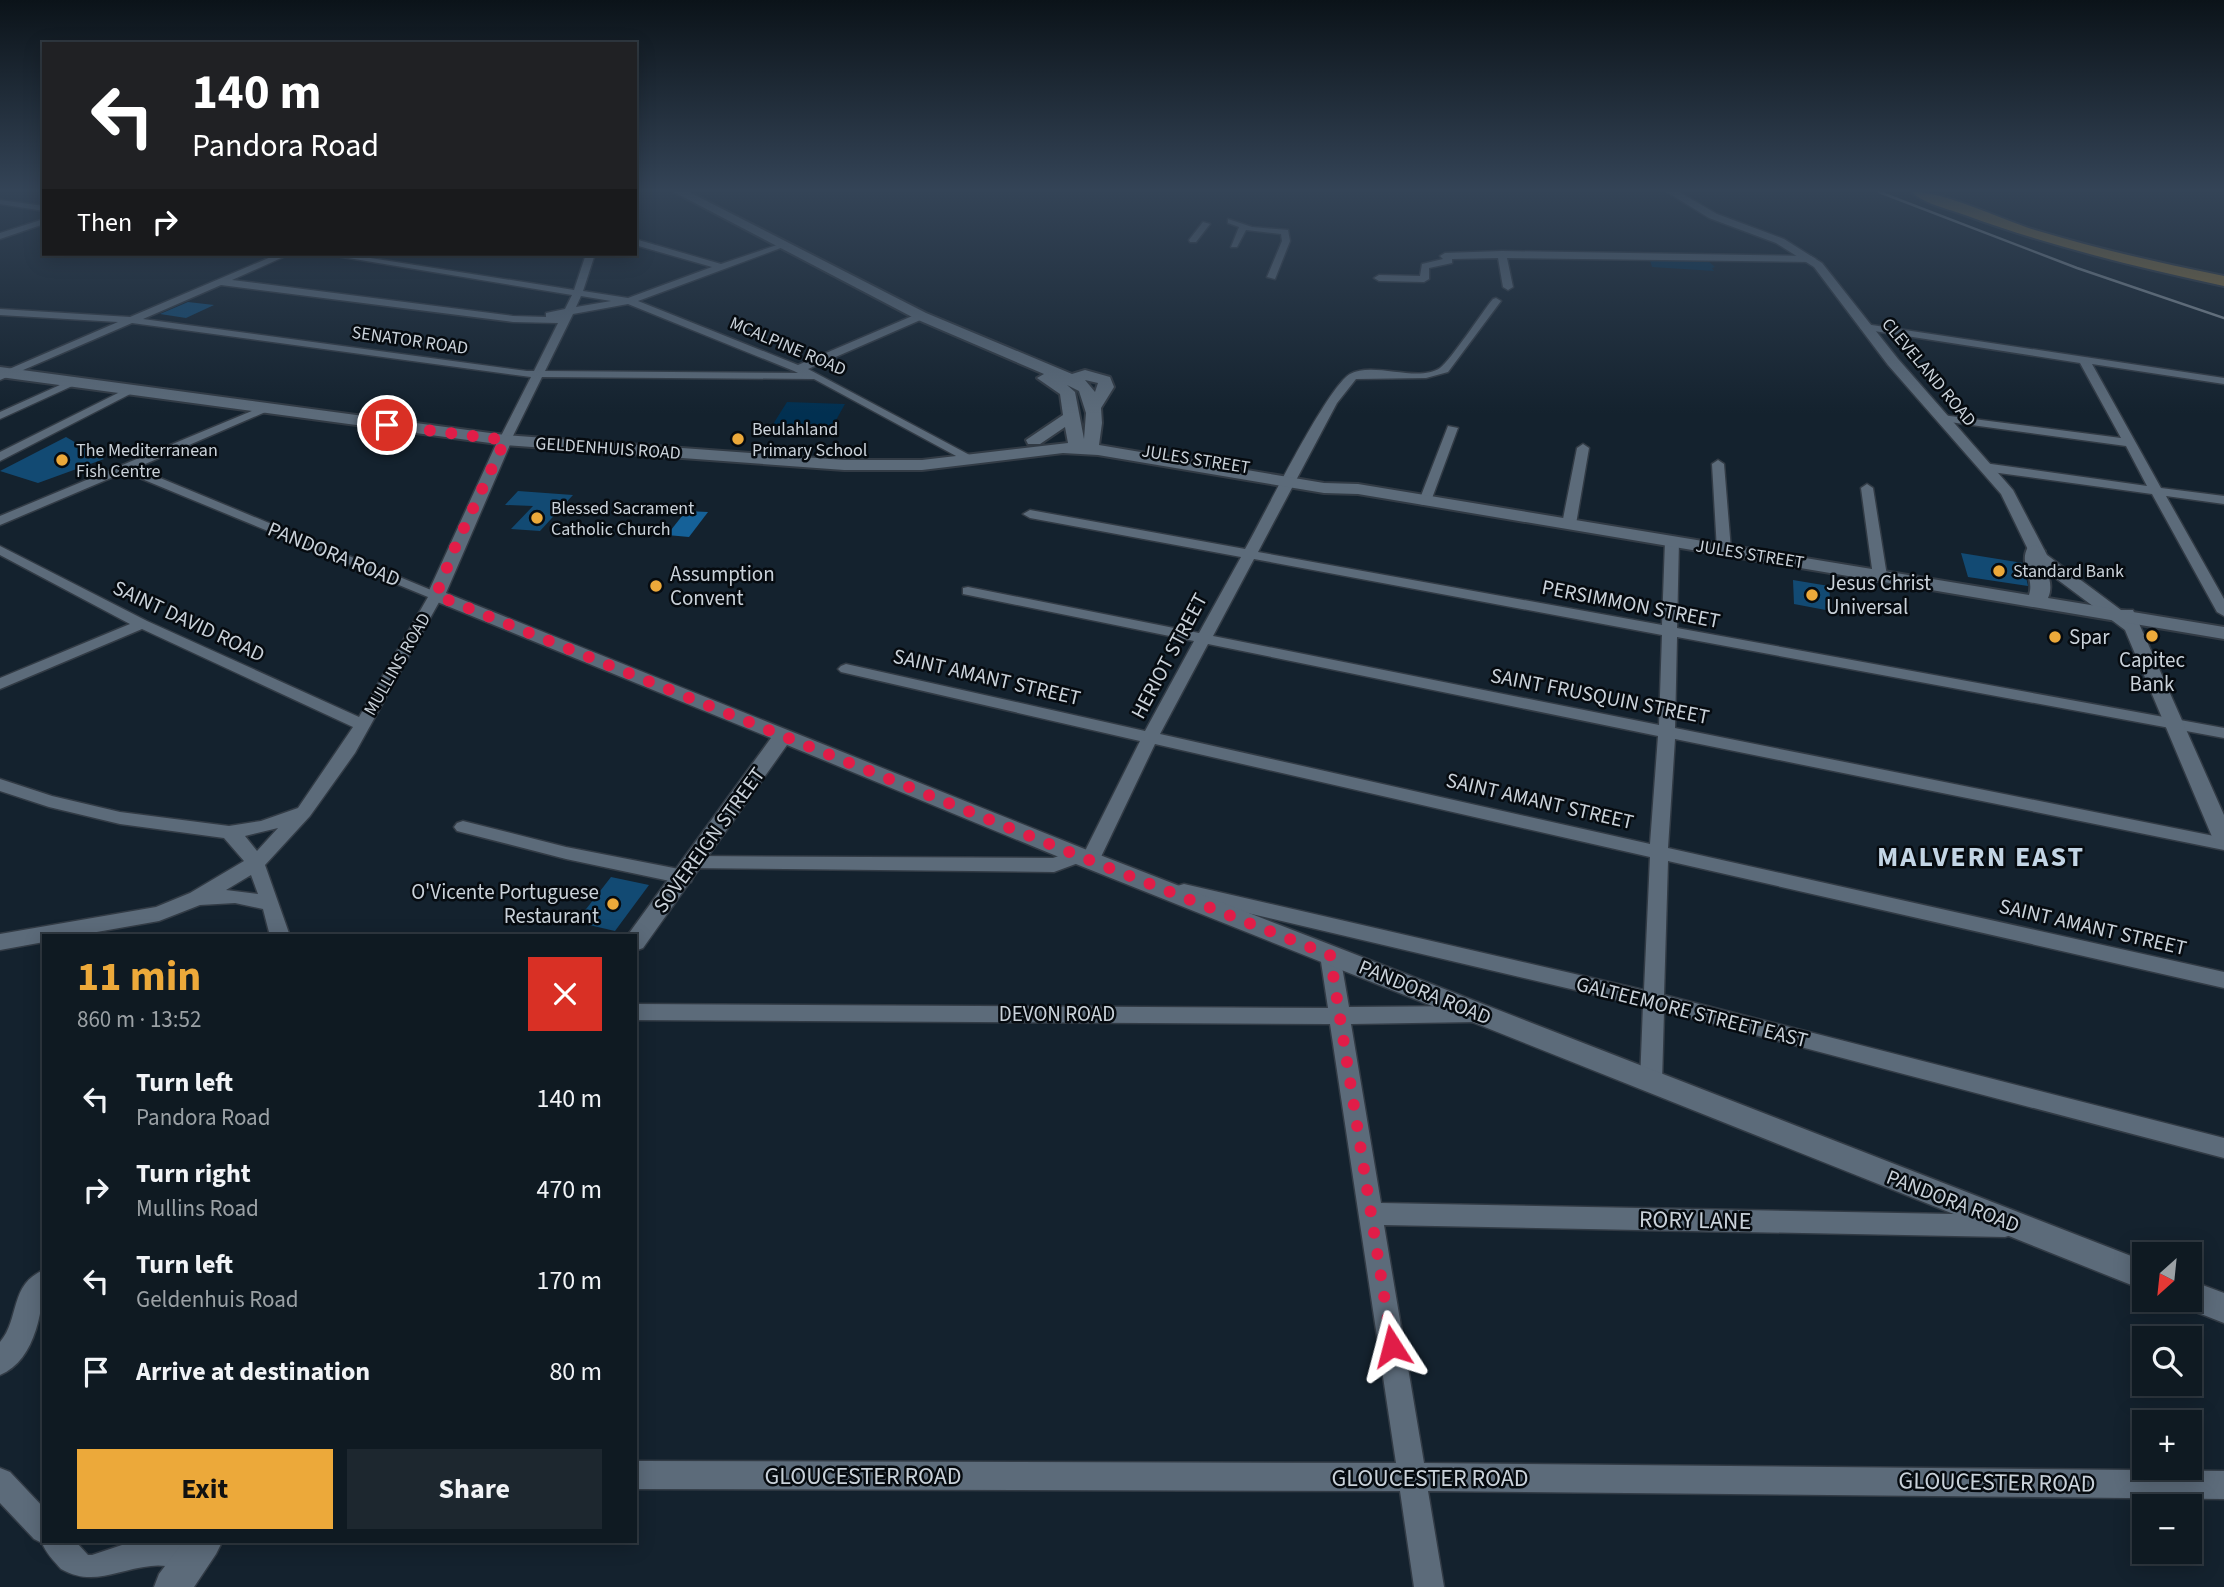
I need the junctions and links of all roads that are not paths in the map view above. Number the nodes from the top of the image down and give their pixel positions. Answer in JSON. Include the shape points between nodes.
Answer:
{"nodes":[{"id":1,"x":257,"y":266,"type":"edge"},
{"id":2,"x":406,"y":266,"type":"edge"},
{"id":3,"x":587,"y":266,"type":"edge"},
{"id":4,"x":718,"y":266,"type":"edge"},
{"id":5,"x":815,"y":266,"type":"edge"},
{"id":6,"x":1276,"y":266,"type":"edge"},
{"id":7,"x":1425,"y":266,"type":"edge"},
{"id":8,"x":1504,"y":266,"type":"edge"},
{"id":9,"x":1818,"y":266,"type":"edge"},
{"id":10,"x":2154,"y":266,"type":"edge"},
{"id":11,"x":1272,"y":277,"type":"dead end"},
{"id":12,"x":1379,"y":278,"type":"dead end"},
{"id":13,"x":2224,"y":281,"type":"edge"},
{"id":14,"x":220,"y":282,"type":"junction"},
{"id":15,"x":1508,"y":287,"type":"dead end"},
{"id":16,"x":578,"y":293,"type":"junction"},
{"id":17,"x":629,"y":300,"type":"junction"},
{"id":18,"x":1496,"y":301,"type":"dead end"},
{"id":19,"x":0,"y":312,"type":"edge"},
{"id":20,"x":567,"y":315,"type":"junction"},
{"id":21,"x":915,"y":318,"type":"junction"},
{"id":22,"x":129,"y":320,"type":"junction"},
{"id":23,"x":1865,"y":327,"type":"junction"},
{"id":24,"x":968,"y":338,"type":"junction"},
{"id":25,"x":952,"y":342,"type":"junction"},
{"id":26,"x":2084,"y":360,"type":"junction"},
{"id":27,"x":798,"y":369,"type":"junction"},
{"id":28,"x":3,"y":374,"type":"edge"},
{"id":29,"x":539,"y":374,"type":"junction"},
{"id":30,"x":816,"y":376,"type":"junction"},
{"id":31,"x":2224,"y":381,"type":"edge"},
{"id":32,"x":75,"y":382,"type":"junction"},
{"id":33,"x":1066,"y":382,"type":"junction"},
{"id":34,"x":132,"y":390,"type":"junction"},
{"id":35,"x":267,"y":408,"type":"junction"},
{"id":36,"x":0,"y":416,"type":"edge"},
{"id":37,"x":1072,"y":416,"type":"junction"},
{"id":38,"x":1942,"y":418,"type":"junction"},
{"id":39,"x":1452,"y":429,"type":"dead end"},
{"id":40,"x":505,"y":440,"type":"junction"},
{"id":41,"x":1034,"y":440,"type":"junction"},
{"id":42,"x":2132,"y":443,"type":"junction"},
{"id":43,"x":1083,"y":445,"type":"junction"},
{"id":44,"x":1583,"y":448,"type":"dead end"},
{"id":45,"x":966,"y":456,"type":"junction"},
{"id":46,"x":0,"y":457,"type":"edge"},
{"id":47,"x":1718,"y":464,"type":"dead end"},
{"id":48,"x":1984,"y":467,"type":"junction"},
{"id":49,"x":125,"y":468,"type":"junction"},
{"id":50,"x":1289,"y":478,"type":"junction"},
{"id":51,"x":1867,"y":488,"type":"dead end"},
{"id":52,"x":2159,"y":491,"type":"junction"},
{"id":53,"x":2224,"y":500,"type":"edge"},
{"id":54,"x":1425,"y":501,"type":"junction"},
{"id":55,"x":1030,"y":514,"type":"dead end"},
{"id":56,"x":0,"y":521,"type":"edge"},
{"id":57,"x":1569,"y":524,"type":"junction"},
{"id":58,"x":1672,"y":541,"type":"junction"},
{"id":59,"x":2034,"y":548,"type":"junction"},
{"id":60,"x":0,"y":550,"type":"edge"},
{"id":61,"x":1724,"y":550,"type":"junction"},
{"id":62,"x":1248,"y":553,"type":"junction"},
{"id":63,"x":1880,"y":576,"type":"junction"},
{"id":64,"x":968,"y":592,"type":"dead end"},
{"id":65,"x":436,"y":595,"type":"junction"},
{"id":66,"x":2035,"y":602,"type":"junction"},
{"id":67,"x":2224,"y":612,"type":"edge"},
{"id":68,"x":2124,"y":619,"type":"junction"},
{"id":69,"x":142,"y":624,"type":"junction"},
{"id":70,"x":1670,"y":632,"type":"junction"},
{"id":71,"x":2224,"y":633,"type":"edge"},
{"id":72,"x":1204,"y":637,"type":"junction"},
{"id":73,"x":846,"y":669,"type":"dead end"},
{"id":74,"x":0,"y":684,"type":"edge"},
{"id":75,"x":2172,"y":724,"type":"junction"},
{"id":76,"x":362,"y":725,"type":"junction"},
{"id":77,"x":1667,"y":730,"type":"junction"},
{"id":78,"x":2224,"y":733,"type":"edge"},
{"id":79,"x":783,"y":737,"type":"junction"},
{"id":80,"x":1150,"y":737,"type":"junction"},
{"id":81,"x":0,"y":785,"type":"edge"},
{"id":82,"x":304,"y":811,"type":"junction"},
{"id":83,"x":463,"y":827,"type":"dead end"},
{"id":84,"x":229,"y":832,"type":"junction"},
{"id":85,"x":2224,"y":841,"type":"edge"},
{"id":86,"x":1659,"y":851,"type":"junction"},
{"id":87,"x":1084,"y":858,"type":"junction"},
{"id":88,"x":256,"y":863,"type":"junction"},
{"id":89,"x":688,"y":870,"type":"junction"},
{"id":90,"x":1157,"y":885,"type":"junction"},
{"id":91,"x":197,"y":898,"type":"junction"},
{"id":92,"x":270,"y":903,"type":"junction"},
{"id":93,"x":48,"y":934,"type":"edge"},
{"id":94,"x":279,"y":934,"type":"edge"},
{"id":95,"x":42,"y":935,"type":"edge"},
{"id":96,"x":637,"y":940,"type":"edge"},
{"id":97,"x":0,"y":942,"type":"edge"},
{"id":98,"x":1330,"y":955,"type":"junction"},
{"id":99,"x":2224,"y":980,"type":"edge"},
{"id":100,"x":1656,"y":1001,"type":"junction"},
{"id":101,"x":637,"y":1012,"type":"edge"},
{"id":102,"x":1478,"y":1014,"type":"junction"},
{"id":103,"x":1340,"y":1016,"type":"junction"},
{"id":104,"x":1651,"y":1082,"type":"junction"},
{"id":105,"x":2224,"y":1148,"type":"edge"},
{"id":106,"x":1372,"y":1214,"type":"junction"},
{"id":107,"x":2018,"y":1226,"type":"junction"},
{"id":108,"x":2132,"y":1271,"type":"edge"},
{"id":109,"x":42,"y":1284,"type":"edge"},
{"id":110,"x":2202,"y":1300,"type":"edge"},
{"id":111,"x":2224,"y":1308,"type":"edge"},
{"id":112,"x":0,"y":1362,"type":"edge"},
{"id":113,"x":637,"y":1475,"type":"edge"},
{"id":114,"x":1411,"y":1478,"type":"junction"},
{"id":115,"x":0,"y":1482,"type":"edge"},
{"id":116,"x":2224,"y":1485,"type":"edge"},
{"id":117,"x":42,"y":1527,"type":"edge"},
{"id":118,"x":57,"y":1543,"type":"edge"},
{"id":119,"x":199,"y":1549,"type":"edge"},
{"id":120,"x":172,"y":1587,"type":"edge"},
{"id":121,"x":1429,"y":1587,"type":"edge"}],
"edges":[{"from":1,"to":14,"type":"street"},
{"from":2,"to":16,"type":"street","name":"MCALPINE ROAD"},
{"from":3,"to":16,"type":"street","name":"MULLINS ROAD"},
{"from":4,"to":17,"type":"street"},
{"from":5,"to":21,"type":"main road"},
{"from":6,"to":11,"type":"street"},
{"from":7,"to":12,"type":"street","via":[[1424,279]]},
{"from":8,"to":15,"type":"street"},
{"from":9,"to":23,"type":"street","name":"CLEVELAND ROAD"},
{"from":10,"to":13,"type":"main road"},
{"from":14,"to":20,"type":"street","via":[[530,320]]},
{"from":14,"to":22,"type":"street"},
{"from":16,"to":17,"type":"street","name":"MCALPINE ROAD"},
{"from":16,"to":20,"type":"street","name":"MULLINS ROAD"},
{"from":17,"to":20,"type":"street"},
{"from":17,"to":27,"type":"street","name":"MCALPINE ROAD"},
{"from":18,"to":50,"type":"street","name":"HERIOT STREET","via":[[1444,370],[1426,375],[1366,373],[1352,377],[1332,402]]},
{"from":19,"to":22,"type":"street","name":"SENATOR ROAD"},
{"from":20,"to":29,"type":"street","name":"MULLINS ROAD"},
{"from":21,"to":24,"type":"main road"},
{"from":21,"to":25,"type":"main road"},
{"from":21,"to":27,"type":"street"},
{"from":22,"to":28,"type":"street"},
{"from":22,"to":29,"type":"street","name":"SENATOR ROAD"},
{"from":23,"to":26,"type":"street"},
{"from":23,"to":38,"type":"street","name":"CLEVELAND ROAD"},
{"from":24,"to":25,"type":"main road"},
{"from":24,"to":33,"type":"main road"},
{"from":25,"to":33,"type":"main road"},
{"from":26,"to":31,"type":"street"},
{"from":26,"to":42,"type":"street"},
{"from":27,"to":30,"type":"street","name":"MCALPINE ROAD"},
{"from":28,"to":32,"type":"main road","name":"GELDENHUIS ROAD"},
{"from":29,"to":30,"type":"street","name":"SENATOR ROAD"},
{"from":29,"to":40,"type":"street","name":"MULLINS ROAD"},
{"from":30,"to":45,"type":"street","name":"MCALPINE ROAD"},
{"from":32,"to":34,"type":"main road","name":"GELDENHUIS ROAD"},
{"from":32,"to":36,"type":"street"},
{"from":33,"to":37,"type":"main road"},
{"from":33,"to":43,"type":"main road","via":[[1090,375],[1105,380]]},
{"from":34,"to":35,"type":"main road","name":"GELDENHUIS ROAD"},
{"from":34,"to":46,"type":"street"},
{"from":35,"to":40,"type":"main road","name":"GELDENHUIS ROAD"},
{"from":35,"to":49,"type":"street"},
{"from":37,"to":41,"type":"main road"},
{"from":37,"to":43,"type":"main road"},
{"from":38,"to":42,"type":"street"},
{"from":38,"to":48,"type":"street","name":"CLEVELAND ROAD"},
{"from":39,"to":54,"type":"street"},
{"from":40,"to":45,"type":"main road","name":"GELDENHUIS ROAD","via":[[885,465]]},
{"from":40,"to":65,"type":"street","name":"MULLINS ROAD"},
{"from":41,"to":43,"type":"main road","name":"GELDENHUIS ROAD"},
{"from":41,"to":45,"type":"main road","name":"GELDENHUIS ROAD"},
{"from":42,"to":52,"type":"street"},
{"from":43,"to":45,"type":"main road","name":"GELDENHUIS ROAD"},
{"from":43,"to":50,"type":"main road","name":"JULES STREET"},
{"from":44,"to":57,"type":"street"},
{"from":47,"to":61,"type":"street"},
{"from":48,"to":52,"type":"street"},
{"from":48,"to":59,"type":"street","name":"CLEVELAND ROAD","via":[[2015,503]]},
{"from":49,"to":56,"type":"street"},
{"from":49,"to":65,"type":"street","name":"PANDORA ROAD"},
{"from":50,"to":54,"type":"main road","name":"JULES STREET"},
{"from":50,"to":62,"type":"street","name":"HERIOT STREET"},
{"from":51,"to":63,"type":"street"},
{"from":52,"to":53,"type":"street"},
{"from":52,"to":67,"type":"street"},
{"from":54,"to":57,"type":"main road","name":"JULES STREET"},
{"from":55,"to":62,"type":"street","name":"PERSIMMON STREET"},
{"from":57,"to":58,"type":"main road","name":"JULES STREET"},
{"from":58,"to":61,"type":"main road","name":"JULES STREET"},
{"from":58,"to":70,"type":"street"},
{"from":59,"to":66,"type":"main road","via":[[2032,557],[2043,584]]},
{"from":59,"to":68,"type":"street","via":[[2047,565]]},
{"from":60,"to":69,"type":"street","name":"SAINT DAVID ROAD"},
{"from":61,"to":63,"type":"main road","name":"JULES STREET"},
{"from":62,"to":70,"type":"street","name":"PERSIMMON STREET"},
{"from":62,"to":72,"type":"street","name":"HERIOT STREET"},
{"from":63,"to":66,"type":"main road","name":"JULES STREET"},
{"from":64,"to":72,"type":"street","name":"SAINT FRUSQUIN STREET"},
{"from":65,"to":76,"type":"street","name":"MULLINS ROAD"},
{"from":65,"to":79,"type":"street","name":"PANDORA ROAD"},
{"from":66,"to":68,"type":"main road","name":"JULES STREET"},
{"from":68,"to":71,"type":"main road","name":"JULES STREET"},
{"from":68,"to":75,"type":"street"},
{"from":69,"to":74,"type":"street"},
{"from":69,"to":76,"type":"street","name":"SAINT DAVID ROAD"},
{"from":70,"to":75,"type":"street","name":"PERSIMMON STREET"},
{"from":70,"to":77,"type":"street"},
{"from":72,"to":77,"type":"street","name":"SAINT FRUSQUIN STREET"},
{"from":72,"to":80,"type":"street","name":"HERIOT STREET"},
{"from":73,"to":80,"type":"street","name":"SAINT AMANT STREET"},
{"from":75,"to":78,"type":"street","name":"PERSIMMON STREET"},
{"from":75,"to":85,"type":"street"},
{"from":76,"to":82,"type":"street","name":"MULLINS ROAD"},
{"from":77,"to":85,"type":"street","name":"SAINT FRUSQUIN STREET"},
{"from":77,"to":86,"type":"street"},
{"from":79,"to":87,"type":"street","name":"PANDORA ROAD"},
{"from":79,"to":89,"type":"street","name":"SOVEREIGN STREET"},
{"from":80,"to":86,"type":"street","name":"SAINT AMANT STREET"},
{"from":80,"to":87,"type":"street","name":"HERIOT STREET"},
{"from":81,"to":84,"type":"street","via":[[120,818]]},
{"from":82,"to":84,"type":"street","via":[[263,827]]},
{"from":82,"to":88,"type":"street","name":"MULLINS ROAD"},
{"from":83,"to":89,"type":"street","via":[[566,853]]},
{"from":84,"to":88,"type":"street"},
{"from":86,"to":99,"type":"street","name":"SAINT AMANT STREET"},
{"from":86,"to":100,"type":"street"},
{"from":87,"to":89,"type":"street","via":[[1054,865]]},
{"from":87,"to":90,"type":"street","name":"PANDORA ROAD"},
{"from":88,"to":91,"type":"street","name":"MULLINS ROAD"},
{"from":88,"to":92,"type":"street"},
{"from":89,"to":96,"type":"street","name":"SOVEREIGN STREET"},
{"from":90,"to":98,"type":"street","name":"PANDORA ROAD"},
{"from":90,"to":100,"type":"street","name":"GALTEEMORE STREET EAST"},
{"from":91,"to":92,"type":"street","via":[[234,896]]},
{"from":91,"to":93,"type":"street","via":[[144,918]]},
{"from":92,"to":94,"type":"street"},
{"from":95,"to":97,"type":"street"},
{"from":98,"to":102,"type":"street","name":"PANDORA ROAD"},
{"from":98,"to":103,"type":"street"},
{"from":100,"to":104,"type":"street"},
{"from":100,"to":105,"type":"street","name":"GALTEEMORE STREET EAST"},
{"from":101,"to":103,"type":"street","name":"DEVON ROAD"},
{"from":102,"to":103,"type":"street","name":"DEVON ROAD"},
{"from":102,"to":104,"type":"street","name":"PANDORA ROAD"},
{"from":103,"to":106,"type":"street"},
{"from":104,"to":107,"type":"street","name":"PANDORA ROAD"},
{"from":106,"to":107,"type":"street","name":"RORY LANE"},
{"from":106,"to":114,"type":"street"},
{"from":107,"to":108,"type":"street","name":"PANDORA ROAD"},
{"from":109,"to":112,"type":"street","via":[[27,1302],[22,1336]]},
{"from":110,"to":111,"type":"street"},
{"from":113,"to":114,"type":"street","name":"GLOUCESTER ROAD"},
{"from":114,"to":116,"type":"street","name":"GLOUCESTER ROAD"},
{"from":114,"to":121,"type":"street"},
{"from":115,"to":117,"type":"street"},
{"from":118,"to":119,"type":"street","via":[[82,1570],[99,1571],[146,1552]]},
{"from":119,"to":120,"type":"street"}]}
